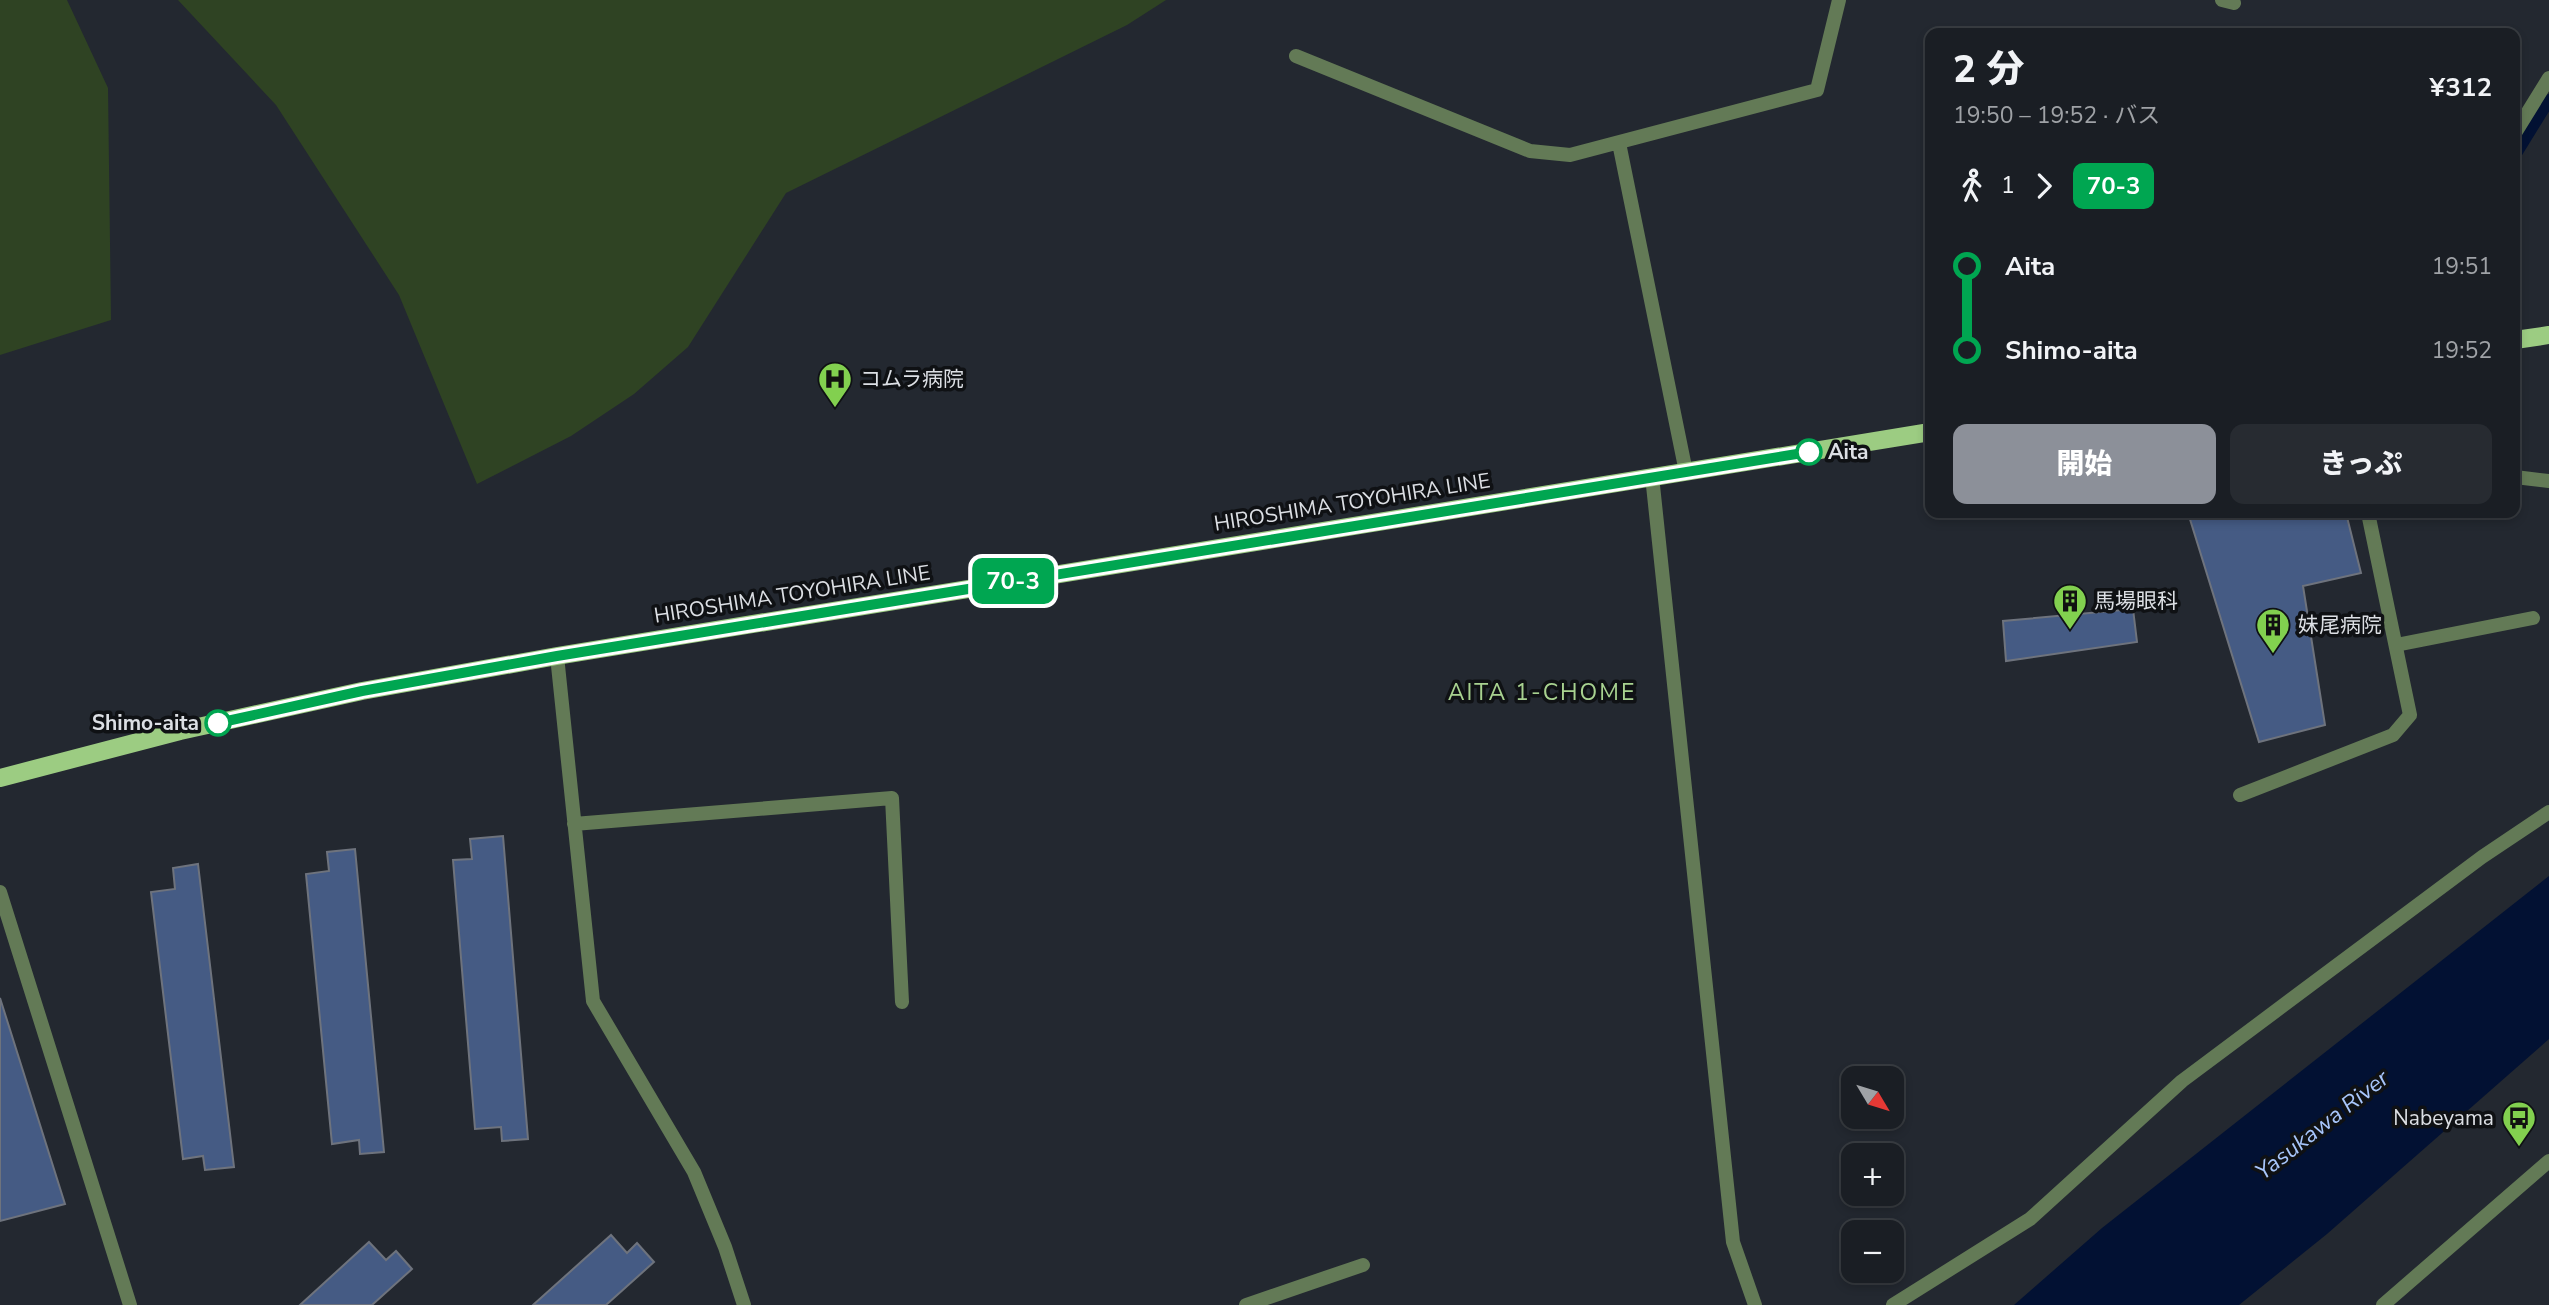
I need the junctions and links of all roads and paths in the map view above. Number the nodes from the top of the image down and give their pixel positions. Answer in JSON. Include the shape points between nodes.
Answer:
{"nodes":[{"id":1,"x":1839,"y":0,"type":"edge"},
{"id":2,"x":1296,"y":56,"type":"dead end"},
{"id":3,"x":2549,"y":78,"type":"edge"},
{"id":4,"x":2520,"y":125,"type":"edge"},
{"id":5,"x":1619,"y":143,"type":"junction"},
{"id":6,"x":2549,"y":335,"type":"edge"},
{"id":7,"x":2520,"y":339,"type":"edge"},
{"id":8,"x":1925,"y":433,"type":"edge"},
{"id":9,"x":1686,"y":472,"type":"junction"},
{"id":10,"x":1652,"y":476,"type":"junction"},
{"id":11,"x":2520,"y":478,"type":"edge"},
{"id":12,"x":2549,"y":481,"type":"edge"},
{"id":13,"x":2369,"y":518,"type":"edge"},
{"id":14,"x":2533,"y":618,"type":"dead end"},
{"id":15,"x":2396,"y":645,"type":"junction"},
{"id":16,"x":557,"y":656,"type":"junction"},
{"id":17,"x":0,"y":778,"type":"edge"},
{"id":18,"x":2240,"y":795,"type":"dead end"},
{"id":19,"x":2549,"y":812,"type":"edge"},
{"id":20,"x":574,"y":824,"type":"junction"},
{"id":21,"x":0,"y":891,"type":"edge"},
{"id":22,"x":902,"y":1002,"type":"dead end"},
{"id":23,"x":2549,"y":1161,"type":"edge"},
{"id":24,"x":1363,"y":1265,"type":"dead end"},
{"id":25,"x":130,"y":1305,"type":"edge"},
{"id":26,"x":744,"y":1305,"type":"edge"},
{"id":27,"x":1246,"y":1305,"type":"edge"},
{"id":28,"x":1755,"y":1305,"type":"edge"},
{"id":29,"x":1893,"y":1305,"type":"edge"},
{"id":30,"x":2383,"y":1305,"type":"edge"}],
"edges":[{"from":1,"to":5,"type":"street","via":[[1817,90]]},
{"from":2,"to":5,"type":"street","via":[[1530,151],[1570,155]]},
{"from":3,"to":4,"type":"street"},
{"from":5,"to":9,"type":"street"},
{"from":6,"to":7,"type":"main road"},
{"from":8,"to":9,"type":"main road","name":"HIROSHIMA TOYOHIRA LINE"},
{"from":9,"to":10,"type":"main road","name":"HIROSHIMA TOYOHIRA LINE"},
{"from":10,"to":16,"type":"main road","name":"HIROSHIMA TOYOHIRA LINE"},
{"from":10,"to":28,"type":"street","via":[[1733,1242]]},
{"from":11,"to":12,"type":"street"},
{"from":13,"to":15,"type":"street"},
{"from":14,"to":15,"type":"street"},
{"from":15,"to":18,"type":"street","via":[[2410,715],[2393,734]]},
{"from":16,"to":17,"type":"main road","name":"HIROSHIMA TOYOHIRA LINE","via":[[362,691],[180,731]]},
{"from":16,"to":20,"type":"street"},
{"from":19,"to":29,"type":"street","via":[[2182,1081],[2030,1219]]},
{"from":20,"to":22,"type":"street","via":[[892,798]]},
{"from":20,"to":26,"type":"street","via":[[593,1001],[694,1172]]},
{"from":21,"to":25,"type":"street"},
{"from":23,"to":30,"type":"street"},
{"from":24,"to":27,"type":"street"}]}
